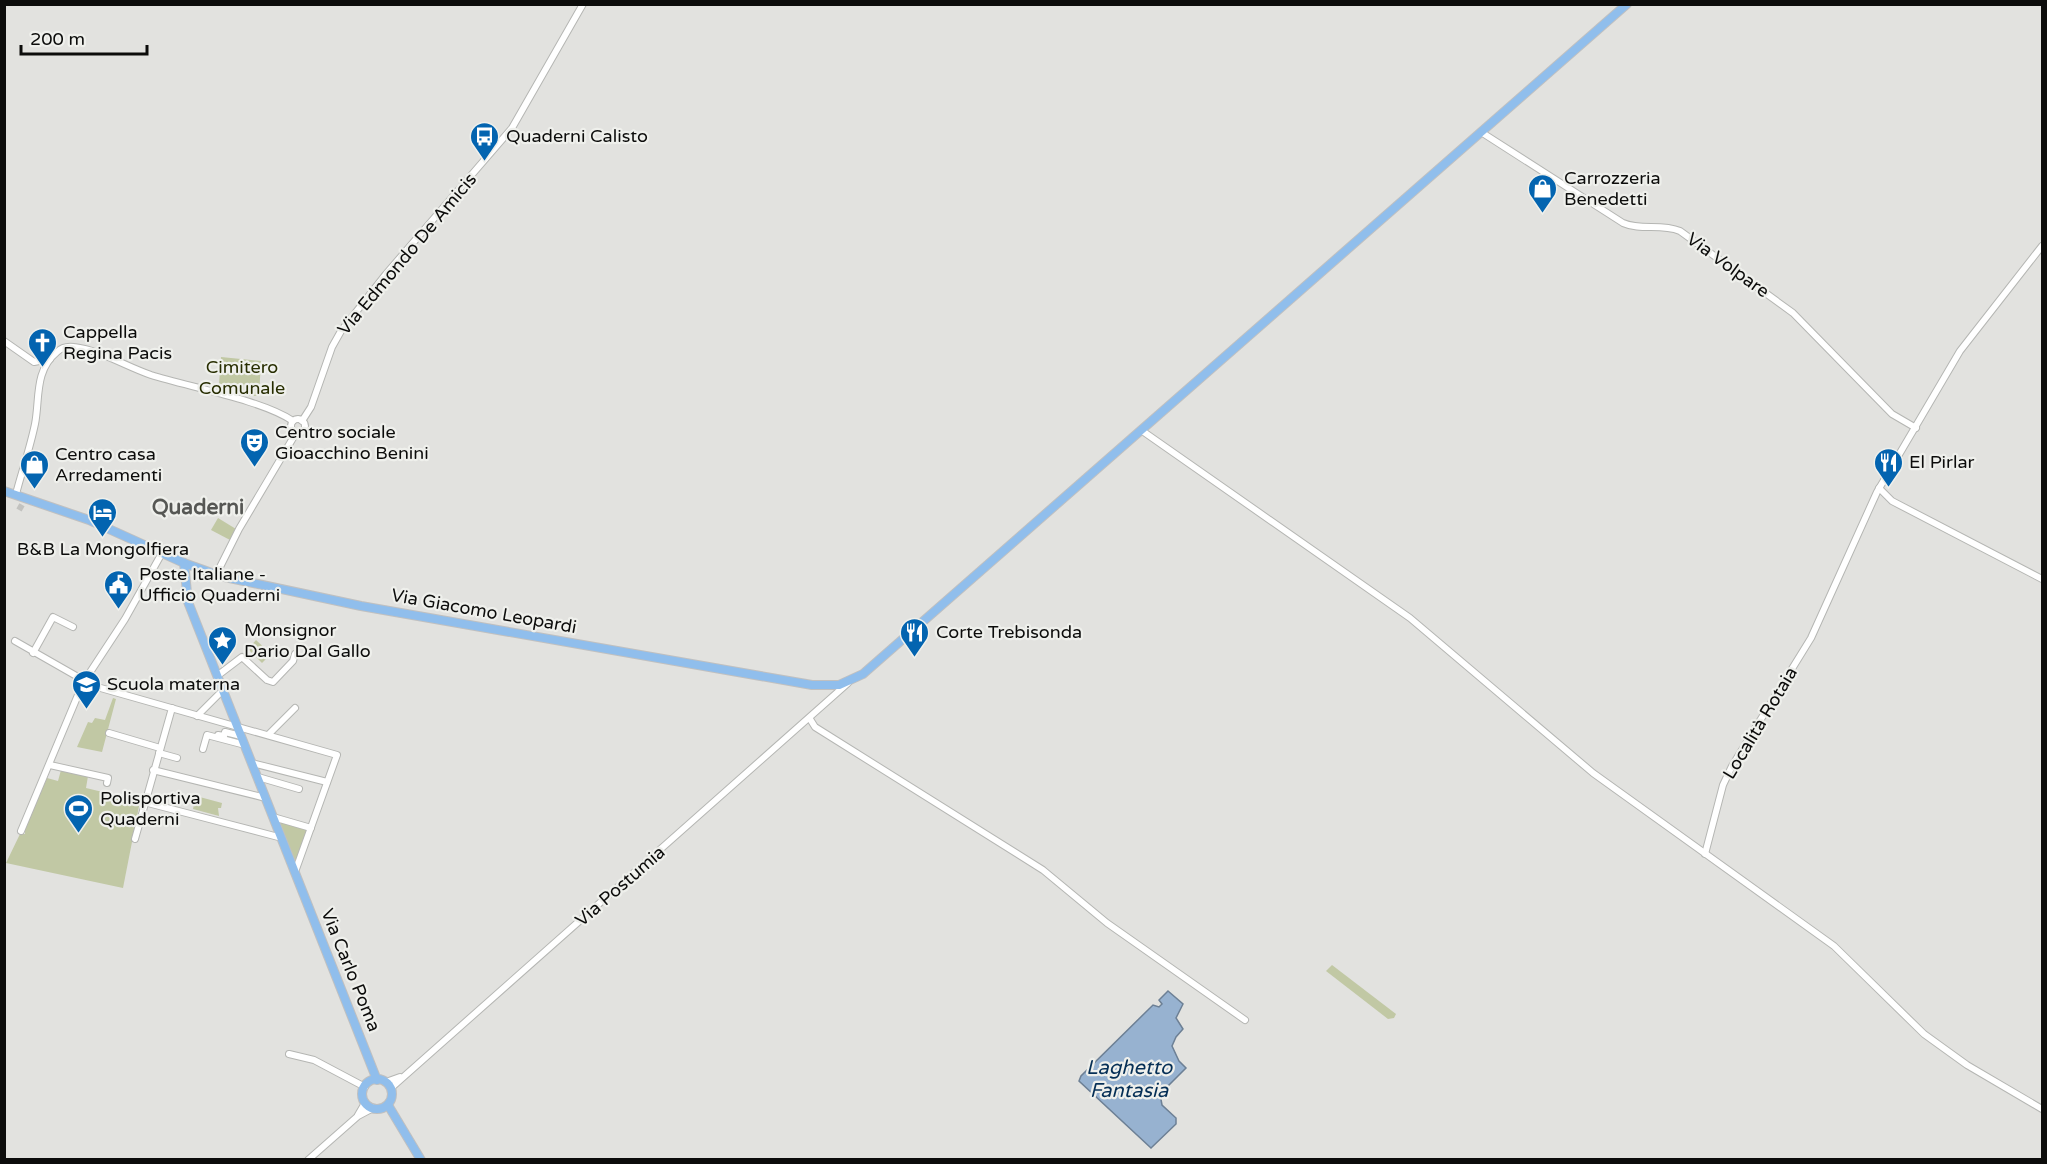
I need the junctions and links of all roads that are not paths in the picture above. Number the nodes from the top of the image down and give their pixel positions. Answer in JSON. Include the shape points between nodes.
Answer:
{"nodes":[{"id":1,"x":583,"y":4,"type":"edge"},
{"id":2,"x":1626,"y":4,"type":"edge"},
{"id":3,"x":1482,"y":132,"type":"junction"},
{"id":4,"x":2043,"y":246,"type":"edge"},
{"id":5,"x":4,"y":341,"type":"edge"},
{"id":6,"x":42,"y":370,"type":"junction"},
{"id":7,"x":302,"y":421,"type":"junction"},
{"id":8,"x":293,"y":422,"type":"junction"},
{"id":9,"x":1916,"y":428,"type":"junction"},
{"id":10,"x":1141,"y":430,"type":"junction"},
{"id":11,"x":296,"y":433,"type":"junction"},
{"id":12,"x":1879,"y":488,"type":"junction"},
{"id":13,"x":4,"y":491,"type":"edge"},
{"id":14,"x":16,"y":494,"type":"junction"},
{"id":15,"x":92,"y":521,"type":"junction"},
{"id":16,"x":105,"y":527,"type":"junction"},
{"id":17,"x":162,"y":553,"type":"junction"},
{"id":18,"x":184,"y":563,"type":"junction"},
{"id":19,"x":216,"y":575,"type":"junction"},
{"id":20,"x":2043,"y":579,"type":"edge"},
{"id":21,"x":73,"y":627,"type":"dead end"},
{"id":22,"x":15,"y":641,"type":"dead end"},
{"id":23,"x":33,"y":652,"type":"junction"},
{"id":24,"x":295,"y":654,"type":"dead end"},
{"id":25,"x":217,"y":676,"type":"junction"},
{"id":26,"x":84,"y":682,"type":"junction"},
{"id":27,"x":849,"y":682,"type":"junction"},
{"id":28,"x":223,"y":690,"type":"junction"},
{"id":29,"x":172,"y":708,"type":"junction"},
{"id":30,"x":295,"y":708,"type":"dead end"},
{"id":31,"x":197,"y":716,"type":"junction"},
{"id":32,"x":810,"y":719,"type":"junction"},
{"id":33,"x":237,"y":727,"type":"junction"},
{"id":34,"x":206,"y":731,"type":"dead end"},
{"id":35,"x":109,"y":733,"type":"dead end"},
{"id":36,"x":268,"y":735,"type":"junction"},
{"id":37,"x":241,"y":736,"type":"junction"},
{"id":38,"x":245,"y":745,"type":"junction"},
{"id":39,"x":203,"y":749,"type":"dead end"},
{"id":40,"x":159,"y":750,"type":"junction"},
{"id":41,"x":177,"y":758,"type":"dead end"},
{"id":42,"x":252,"y":763,"type":"junction"},
{"id":43,"x":50,"y":765,"type":"junction"},
{"id":44,"x":153,"y":770,"type":"junction"},
{"id":45,"x":258,"y":777,"type":"junction"},
{"id":46,"x":327,"y":782,"type":"junction"},
{"id":47,"x":107,"y":783,"type":"dead end"},
{"id":48,"x":299,"y":789,"type":"dead end"},
{"id":49,"x":266,"y":798,"type":"junction"},
{"id":50,"x":144,"y":802,"type":"junction"},
{"id":51,"x":273,"y":817,"type":"junction"},
{"id":52,"x":311,"y":828,"type":"junction"},
{"id":53,"x":21,"y":831,"type":"dead end"},
{"id":54,"x":282,"y":838,"type":"junction"},
{"id":55,"x":135,"y":839,"type":"dead end"},
{"id":56,"x":1705,"y":854,"type":"junction"},
{"id":57,"x":296,"y":872,"type":"junction"},
{"id":58,"x":1245,"y":1020,"type":"dead end"},
{"id":59,"x":289,"y":1054,"type":"dead end"},
{"id":60,"x":377,"y":1080,"type":"junction"},
{"id":61,"x":388,"y":1085,"type":"junction"},
{"id":62,"x":365,"y":1087,"type":"junction"},
{"id":63,"x":365,"y":1103,"type":"junction"},
{"id":64,"x":388,"y":1105,"type":"junction"},
{"id":65,"x":373,"y":1108,"type":"junction"},
{"id":66,"x":2043,"y":1109,"type":"edge"},
{"id":67,"x":358,"y":1116,"type":"junction"},
{"id":68,"x":308,"y":1160,"type":"edge"},
{"id":69,"x":421,"y":1160,"type":"edge"}],
"edges":[{"from":1,"to":7,"type":"street","name":"Via Edmondo De Amicis","via":[[512,128],[341,331]]},
{"from":2,"to":3,"type":"main road"},
{"from":3,"to":9,"type":"street","name":"Via Volpare","via":[[1623,223],[1680,231],[1793,313],[1892,414]]},
{"from":3,"to":10,"type":"main road"},
{"from":4,"to":9,"type":"street","via":[[1971,335]]},
{"from":5,"to":6,"type":"street"},
{"from":6,"to":8,"type":"street","via":[[63,348],[81,348],[150,374],[284,415]]},
{"from":6,"to":14,"type":"street","via":[[35,422]]},
{"from":7,"to":8,"type":"street"},
{"from":7,"to":11,"type":"street","name":"Via Edmondo De Amicis","via":[[303,430]]},
{"from":8,"to":11,"type":"street","via":[[291,428]]},
{"from":9,"to":12,"type":"street"},
{"from":10,"to":27,"type":"main road","via":[[863,674]]},
{"from":10,"to":56,"type":"street","via":[[1410,618],[1593,773]]},
{"from":11,"to":19,"type":"street"},
{"from":12,"to":20,"type":"street","via":[[1892,501]]},
{"from":12,"to":56,"type":"street","name":"Località Rotaia","via":[[1811,638],[1732,766],[1723,785]]},
{"from":13,"to":14,"type":"main road","name":"Via Giacomo Leopardi"},
{"from":14,"to":15,"type":"main road","name":"Via Giacomo Leopardi"},
{"from":15,"to":16,"type":"main road","name":"Via Giacomo Leopardi"},
{"from":15,"to":16,"type":"street","via":[[103,508],[111,513]]},
{"from":16,"to":17,"type":"main road","name":"Via Giacomo Leopardi"},
{"from":17,"to":18,"type":"main road","name":"Via Giacomo Leopardi"},
{"from":17,"to":26,"type":"street"},
{"from":18,"to":19,"type":"main road","name":"Via Giacomo Leopardi"},
{"from":18,"to":25,"type":"main road","name":"Via Carlo Poma","via":[[188,602]]},
{"from":19,"to":27,"type":"main road","name":"Via Giacomo Leopardi","via":[[375,608],[812,685]]},
{"from":21,"to":23,"type":"street","via":[[53,617]]},
{"from":22,"to":23,"type":"street"},
{"from":23,"to":26,"type":"street"},
{"from":24,"to":25,"type":"street","via":[[273,682],[242,657]]},
{"from":25,"to":28,"type":"main road","name":"Via Carlo Poma"},
{"from":26,"to":29,"type":"street"},
{"from":26,"to":43,"type":"street","via":[[76,710]]},
{"from":27,"to":32,"type":"street","name":"Via Postumia"},
{"from":28,"to":31,"type":"street"},
{"from":28,"to":33,"type":"main road","name":"Via Carlo Poma"},
{"from":29,"to":31,"type":"street"},
{"from":29,"to":40,"type":"street"},
{"from":30,"to":36,"type":"street"},
{"from":31,"to":33,"type":"street"},
{"from":32,"to":58,"type":"street","via":[[815,727],[1043,870],[1107,923]]},
{"from":32,"to":61,"type":"street","name":"Via Postumia","via":[[403,1076]]},
{"from":33,"to":36,"type":"street"},
{"from":33,"to":37,"type":"main road","name":"Via Carlo Poma"},
{"from":34,"to":37,"type":"street"},
{"from":35,"to":40,"type":"street"},
{"from":36,"to":46,"type":"street","via":[[337,755]]},
{"from":37,"to":38,"type":"main road","name":"Via Carlo Poma"},
{"from":38,"to":39,"type":"street","via":[[207,735]]},
{"from":38,"to":42,"type":"main road","name":"Via Carlo Poma"},
{"from":40,"to":41,"type":"street"},
{"from":40,"to":44,"type":"street"},
{"from":42,"to":45,"type":"main road","name":"Via Carlo Poma"},
{"from":42,"to":46,"type":"street"},
{"from":43,"to":47,"type":"street","via":[[108,778]]},
{"from":43,"to":53,"type":"street"},
{"from":44,"to":49,"type":"street"},
{"from":44,"to":50,"type":"street"},
{"from":45,"to":48,"type":"street"},
{"from":45,"to":49,"type":"main road","name":"Via Carlo Poma"},
{"from":46,"to":52,"type":"street"},
{"from":49,"to":51,"type":"main road","name":"Via Carlo Poma"},
{"from":50,"to":54,"type":"street"},
{"from":50,"to":55,"type":"street"},
{"from":51,"to":52,"type":"street"},
{"from":51,"to":54,"type":"main road","name":"Via Carlo Poma"},
{"from":52,"to":57,"type":"street"},
{"from":54,"to":57,"type":"main road","name":"Via Carlo Poma"},
{"from":56,"to":66,"type":"street","via":[[1834,946],[1924,1034],[1967,1065]]},
{"from":57,"to":60,"type":"main road","name":"Via Carlo Poma"},
{"from":59,"to":62,"type":"street","via":[[314,1060]]},
{"from":60,"to":61,"type":"main road"},
{"from":60,"to":62,"type":"main road"},
{"from":61,"to":64,"type":"main road","via":[[392,1097]]},
{"from":62,"to":63,"type":"main road"},
{"from":63,"to":65,"type":"main road"},
{"from":63,"to":67,"type":"street"},
{"from":64,"to":65,"type":"main road"},
{"from":64,"to":69,"type":"main road"},
{"from":65,"to":67,"type":"street"},
{"from":67,"to":68,"type":"street"}]}
